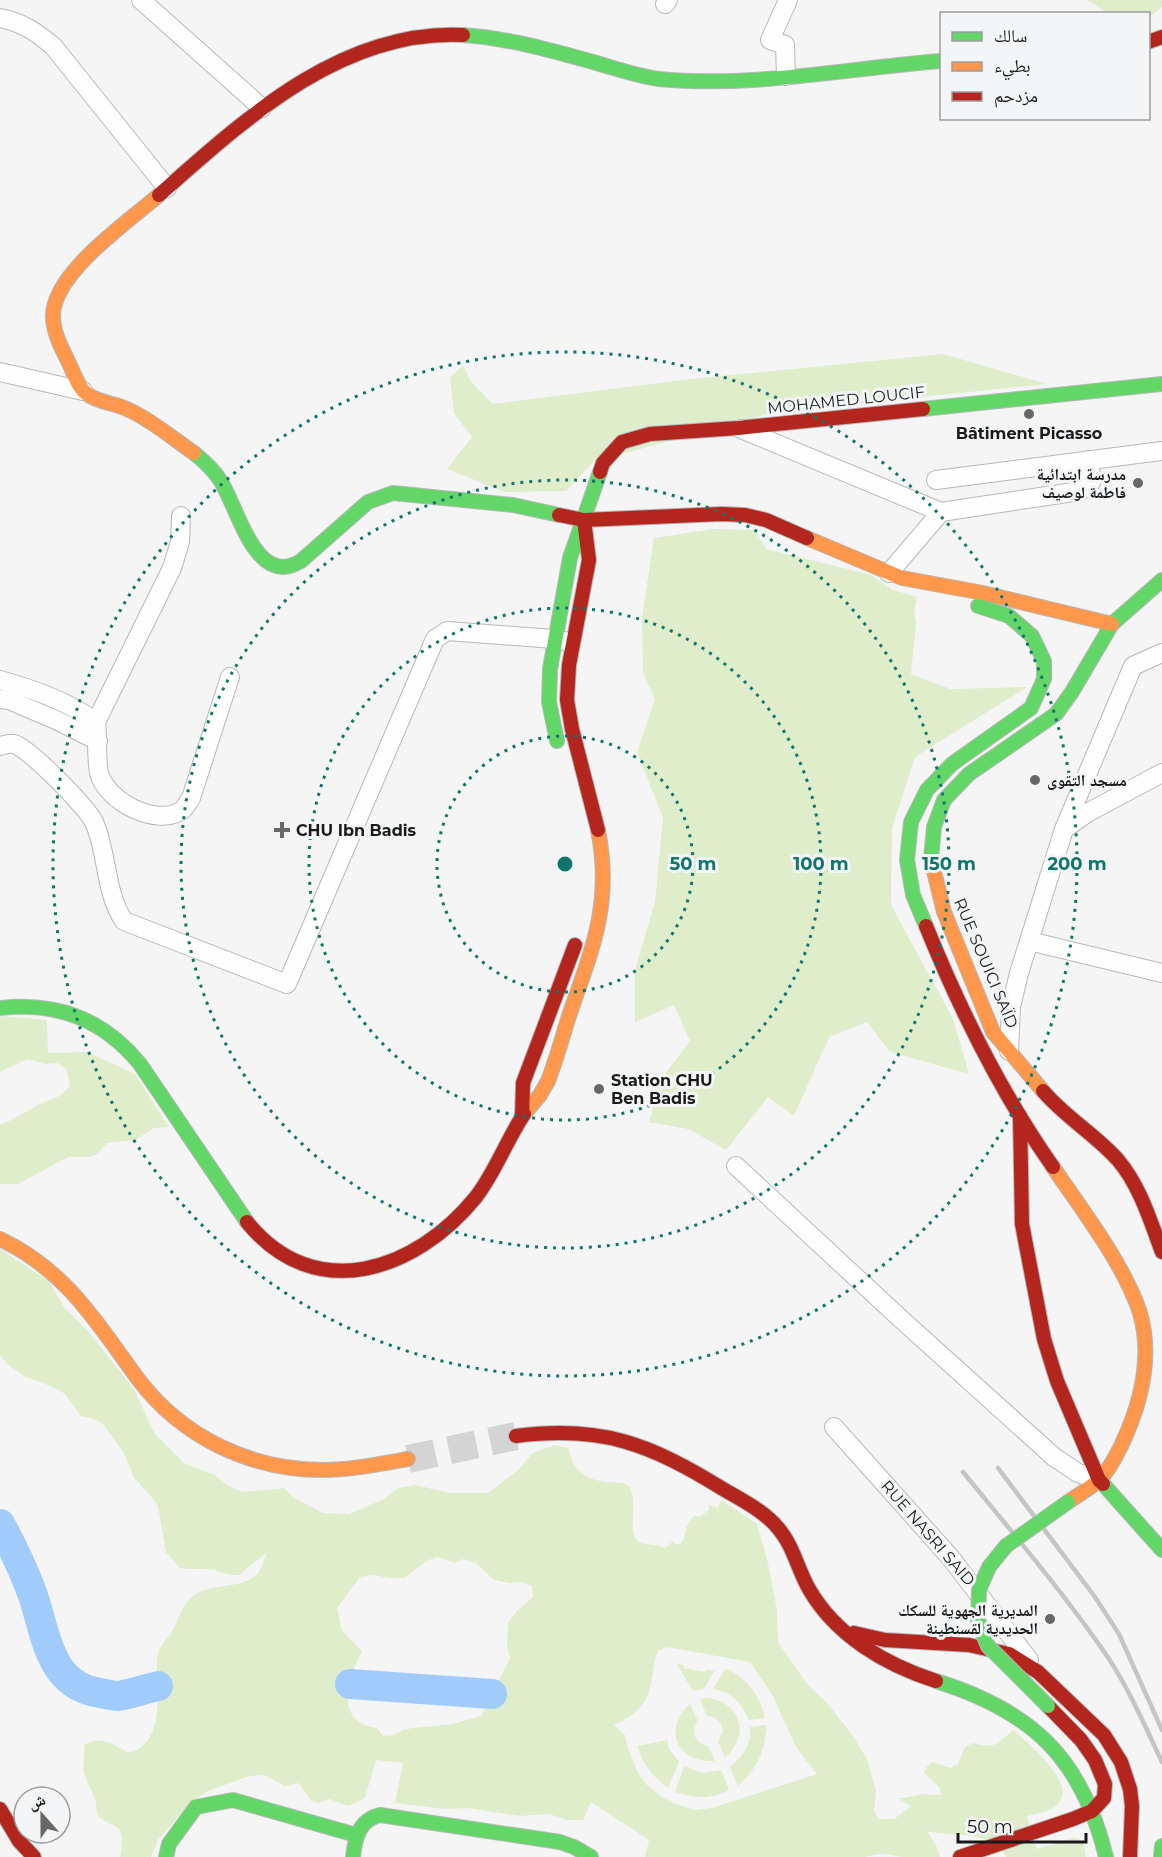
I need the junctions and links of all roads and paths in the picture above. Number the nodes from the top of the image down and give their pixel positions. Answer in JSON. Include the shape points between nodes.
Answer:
{"nodes":[{"id":1,"x":141,"y":0,"type":"edge"},
{"id":2,"x":788,"y":0,"type":"edge"},
{"id":3,"x":0,"y":18,"type":"edge"},
{"id":4,"x":940,"y":61,"type":"edge"},
{"id":5,"x":786,"y":76,"type":"junction"},
{"id":6,"x":262,"y":108,"type":"junction"},
{"id":7,"x":167,"y":188,"type":"junction"},
{"id":8,"x":0,"y":372,"type":"edge"},
{"id":9,"x":1162,"y":384,"type":"edge"},
{"id":10,"x":83,"y":391,"type":"junction"},
{"id":11,"x":738,"y":428,"type":"junction"},
{"id":12,"x":1162,"y":451,"type":"edge"},
{"id":13,"x":1088,"y":460,"type":"junction"},
{"id":14,"x":936,"y":480,"type":"dead end"},
{"id":15,"x":941,"y":512,"type":"junction"},
{"id":16,"x":181,"y":516,"type":"dead end"},
{"id":17,"x":584,"y":520,"type":"junction"},
{"id":18,"x":896,"y":576,"type":"junction"},
{"id":19,"x":1162,"y":580,"type":"edge"},
{"id":20,"x":1112,"y":624,"type":"junction"},
{"id":21,"x":554,"y":639,"type":"junction"},
{"id":22,"x":578,"y":644,"type":"junction"},
{"id":23,"x":1162,"y":653,"type":"edge"},
{"id":24,"x":230,"y":677,"type":"dead end"},
{"id":25,"x":0,"y":680,"type":"edge"},
{"id":26,"x":0,"y":699,"type":"edge"},
{"id":27,"x":96,"y":722,"type":"junction"},
{"id":28,"x":98,"y":741,"type":"junction"},
{"id":29,"x":0,"y":746,"type":"edge"},
{"id":30,"x":560,"y":752,"type":"dead end"},
{"id":31,"x":1160,"y":779,"type":"edge"},
{"id":32,"x":1064,"y":829,"type":"junction"},
{"id":33,"x":586,"y":847,"type":"dead end"},
{"id":34,"x":589,"y":872,"type":"dead end"},
{"id":35,"x":580,"y":933,"type":"dead end"},
{"id":36,"x":1029,"y":941,"type":"junction"},
{"id":37,"x":1162,"y":973,"type":"edge"},
{"id":38,"x":0,"y":1008,"type":"edge"},
{"id":39,"x":1009,"y":1051,"type":"junction"},
{"id":40,"x":1033,"y":1106,"type":"junction"},
{"id":41,"x":522,"y":1116,"type":"junction"},
{"id":42,"x":736,"y":1166,"type":"dead end"},
{"id":43,"x":0,"y":1239,"type":"edge"},
{"id":44,"x":1162,"y":1250,"type":"edge"},
{"id":45,"x":834,"y":1427,"type":"dead end"},
{"id":46,"x":516,"y":1436,"type":"tunnel mouth"},
{"id":47,"x":408,"y":1459,"type":"tunnel mouth"},
{"id":48,"x":1099,"y":1480,"type":"junction"},
{"id":49,"x":1162,"y":1550,"type":"edge"},
{"id":50,"x":838,"y":1626,"type":"junction"},
{"id":51,"x":969,"y":1645,"type":"junction"},
{"id":52,"x":970,"y":1663,"type":"dead end"},
{"id":53,"x":1038,"y":1672,"type":"junction"},
{"id":54,"x":972,"y":1677,"type":"dead end"},
{"id":55,"x":979,"y":1696,"type":"junction"},
{"id":56,"x":0,"y":1809,"type":"edge"},
{"id":57,"x":1092,"y":1810,"type":"junction"},
{"id":58,"x":12,"y":1832,"type":"joint"},
{"id":59,"x":356,"y":1835,"type":"junction"},
{"id":60,"x":22,"y":1845,"type":"edge"},
{"id":61,"x":1162,"y":1846,"type":"edge"},
{"id":62,"x":8,"y":1849,"type":"dead end"},
{"id":63,"x":34,"y":1857,"type":"edge"},
{"id":64,"x":165,"y":1857,"type":"edge"},
{"id":65,"x":352,"y":1857,"type":"edge"},
{"id":66,"x":591,"y":1857,"type":"edge"},
{"id":67,"x":960,"y":1857,"type":"edge"},
{"id":68,"x":1106,"y":1857,"type":"edge"},
{"id":69,"x":1130,"y":1857,"type":"edge"},
{"id":70,"x":1161,"y":1857,"type":"edge"}],
"edges":[{"from":1,"to":6,"type":"street"},
{"from":2,"to":5,"type":"street","via":[[770,40],[785,45]]},
{"from":3,"to":7,"type":"street","via":[[32,29],[53,46]]},
{"from":4,"to":5,"type":"main road"},
{"from":5,"to":6,"type":"main road","via":[[661,79],[521,42],[451,34],[416,37],[344,58]]},
{"from":6,"to":7,"type":"main road"},
{"from":7,"to":10,"type":"main road","via":[[91,255],[65,282],[56,299],[55,334]]},
{"from":8,"to":10,"type":"street"},
{"from":9,"to":11,"type":"main road","name":"MOHAMED LOUCIF"},
{"from":10,"to":17,"type":"main road","via":[[130,409],[211,468],[221,480],[254,549],[270,565],[281,568],[302,561],[368,502],[393,493],[513,505]]},
{"from":11,"to":15,"type":"street"},
{"from":11,"to":17,"type":"main road","name":"MOHAMED LOUCIF","via":[[650,434],[622,442],[603,463]]},
{"from":12,"to":13,"type":"street"},
{"from":13,"to":14,"type":"street"},
{"from":13,"to":15,"type":"street","via":[[1092,480],[1080,491]]},
{"from":15,"to":18,"type":"street"},
{"from":16,"to":27,"type":"street","via":[[180,542],[172,568]]},
{"from":17,"to":18,"type":"main road","via":[[745,515],[766,520]]},
{"from":17,"to":21,"type":"main road","name":"MOHAMED LOUCIF","via":[[570,558]]},
{"from":17,"to":22,"type":"main road","via":[[589,558]]},
{"from":18,"to":20,"type":"main road","via":[[983,592]]},
{"from":18,"to":40,"type":"main road","via":[[1009,616],[1032,636],[1044,661],[1044,679],[1031,708],[952,764],[927,790],[911,822],[907,860],[912,895],[982,1048]]},
{"from":19,"to":20,"type":"main road","name":"RUE SOUICI SAÏD"},
{"from":20,"to":39,"type":"main road","name":"RUE SOUICI SAÏD","via":[[1056,714],[969,774],[944,800],[934,827],[930,859],[944,912],[993,1032]]},
{"from":21,"to":22,"type":"street"},
{"from":21,"to":29,"type":"street","via":[[447,631],[435,639],[286,984],[124,921],[116,909],[96,825],[88,811],[25,750],[12,743]]},
{"from":21,"to":30,"type":"main road","name":"MOHAMED LOUCIF","via":[[549,702]]},
{"from":22,"to":41,"type":"main road","via":[[567,697],[568,711],[602,844],[602,906],[595,939],[544,1089]]},
{"from":23,"to":32,"type":"street","via":[[1133,666]]},
{"from":24,"to":28,"type":"street","via":[[191,798],[183,809],[171,815],[151,815],[131,808],[110,792],[99,774]]},
{"from":25,"to":27,"type":"street","via":[[40,691]]},
{"from":26,"to":28,"type":"street"},
{"from":27,"to":28,"type":"street"},
{"from":31,"to":32,"type":"street","via":[[1087,813]]},
{"from":32,"to":36,"type":"street"},
{"from":33,"to":34,"type":"main road"},
{"from":35,"to":41,"type":"main road","via":[[523,1083]]},
{"from":36,"to":37,"type":"street"},
{"from":36,"to":39,"type":"street","via":[[1011,1008]]},
{"from":38,"to":41,"type":"main road","via":[[56,1011],[112,1034],[140,1064],[224,1190],[263,1240],[289,1259],[316,1268],[352,1271],[390,1264],[433,1239],[492,1175]]},
{"from":39,"to":40,"type":"main road","name":"RUE SOUICI SAÏD"},
{"from":40,"to":44,"type":"main road","name":"RUE SOUICI SAÏD","via":[[1116,1159],[1130,1176]]},
{"from":40,"to":48,"type":"main road","via":[[1022,1224],[1044,1339],[1057,1381]]},
{"from":40,"to":48,"type":"main road","via":[[1130,1289],[1145,1342],[1139,1400],[1124,1442]]},
{"from":42,"to":48,"type":"street","via":[[1054,1457],[1078,1473]]},
{"from":43,"to":47,"type":"main road","via":[[25,1251],[63,1281],[159,1404],[200,1435],[248,1457],[283,1467],[341,1469]]},
{"from":45,"to":53,"type":"street","name":"RUE NASRI SAID","via":[[950,1557]]},
{"from":46,"to":50,"type":"main road","via":[[566,1431],[617,1439],[642,1445],[716,1484],[783,1533],[813,1596]]},
{"from":48,"to":49,"type":"main road"},
{"from":48,"to":57,"type":"main road","bridge":true,"via":[[1006,1546],[979,1590],[978,1621],[988,1646],[1081,1740],[1095,1760],[1106,1791]]},
{"from":50,"to":51,"type":"main road","via":[[885,1640]]},
{"from":50,"to":55,"type":"main road","via":[[885,1661]]},
{"from":51,"to":52,"type":"main road"},
{"from":51,"to":53,"type":"main road","via":[[1009,1654]]},
{"from":53,"to":69,"type":"main road","via":[[1104,1735],[1121,1762],[1132,1806]]},
{"from":54,"to":55,"type":"main road"},
{"from":55,"to":57,"type":"main road","via":[[1017,1716],[1052,1744],[1066,1760]]},
{"from":56,"to":58,"type":"main road"},
{"from":57,"to":67,"type":"main road"},
{"from":57,"to":68,"type":"main road"},
{"from":58,"to":62,"type":"main road"},
{"from":59,"to":64,"type":"main road","via":[[233,1800],[196,1807],[169,1844]]},
{"from":59,"to":65,"type":"main road"},
{"from":59,"to":66,"type":"main road","via":[[367,1819],[380,1815],[560,1842]]},
{"from":60,"to":63,"type":"main road"},
{"from":61,"to":70,"type":"main road"}]}
